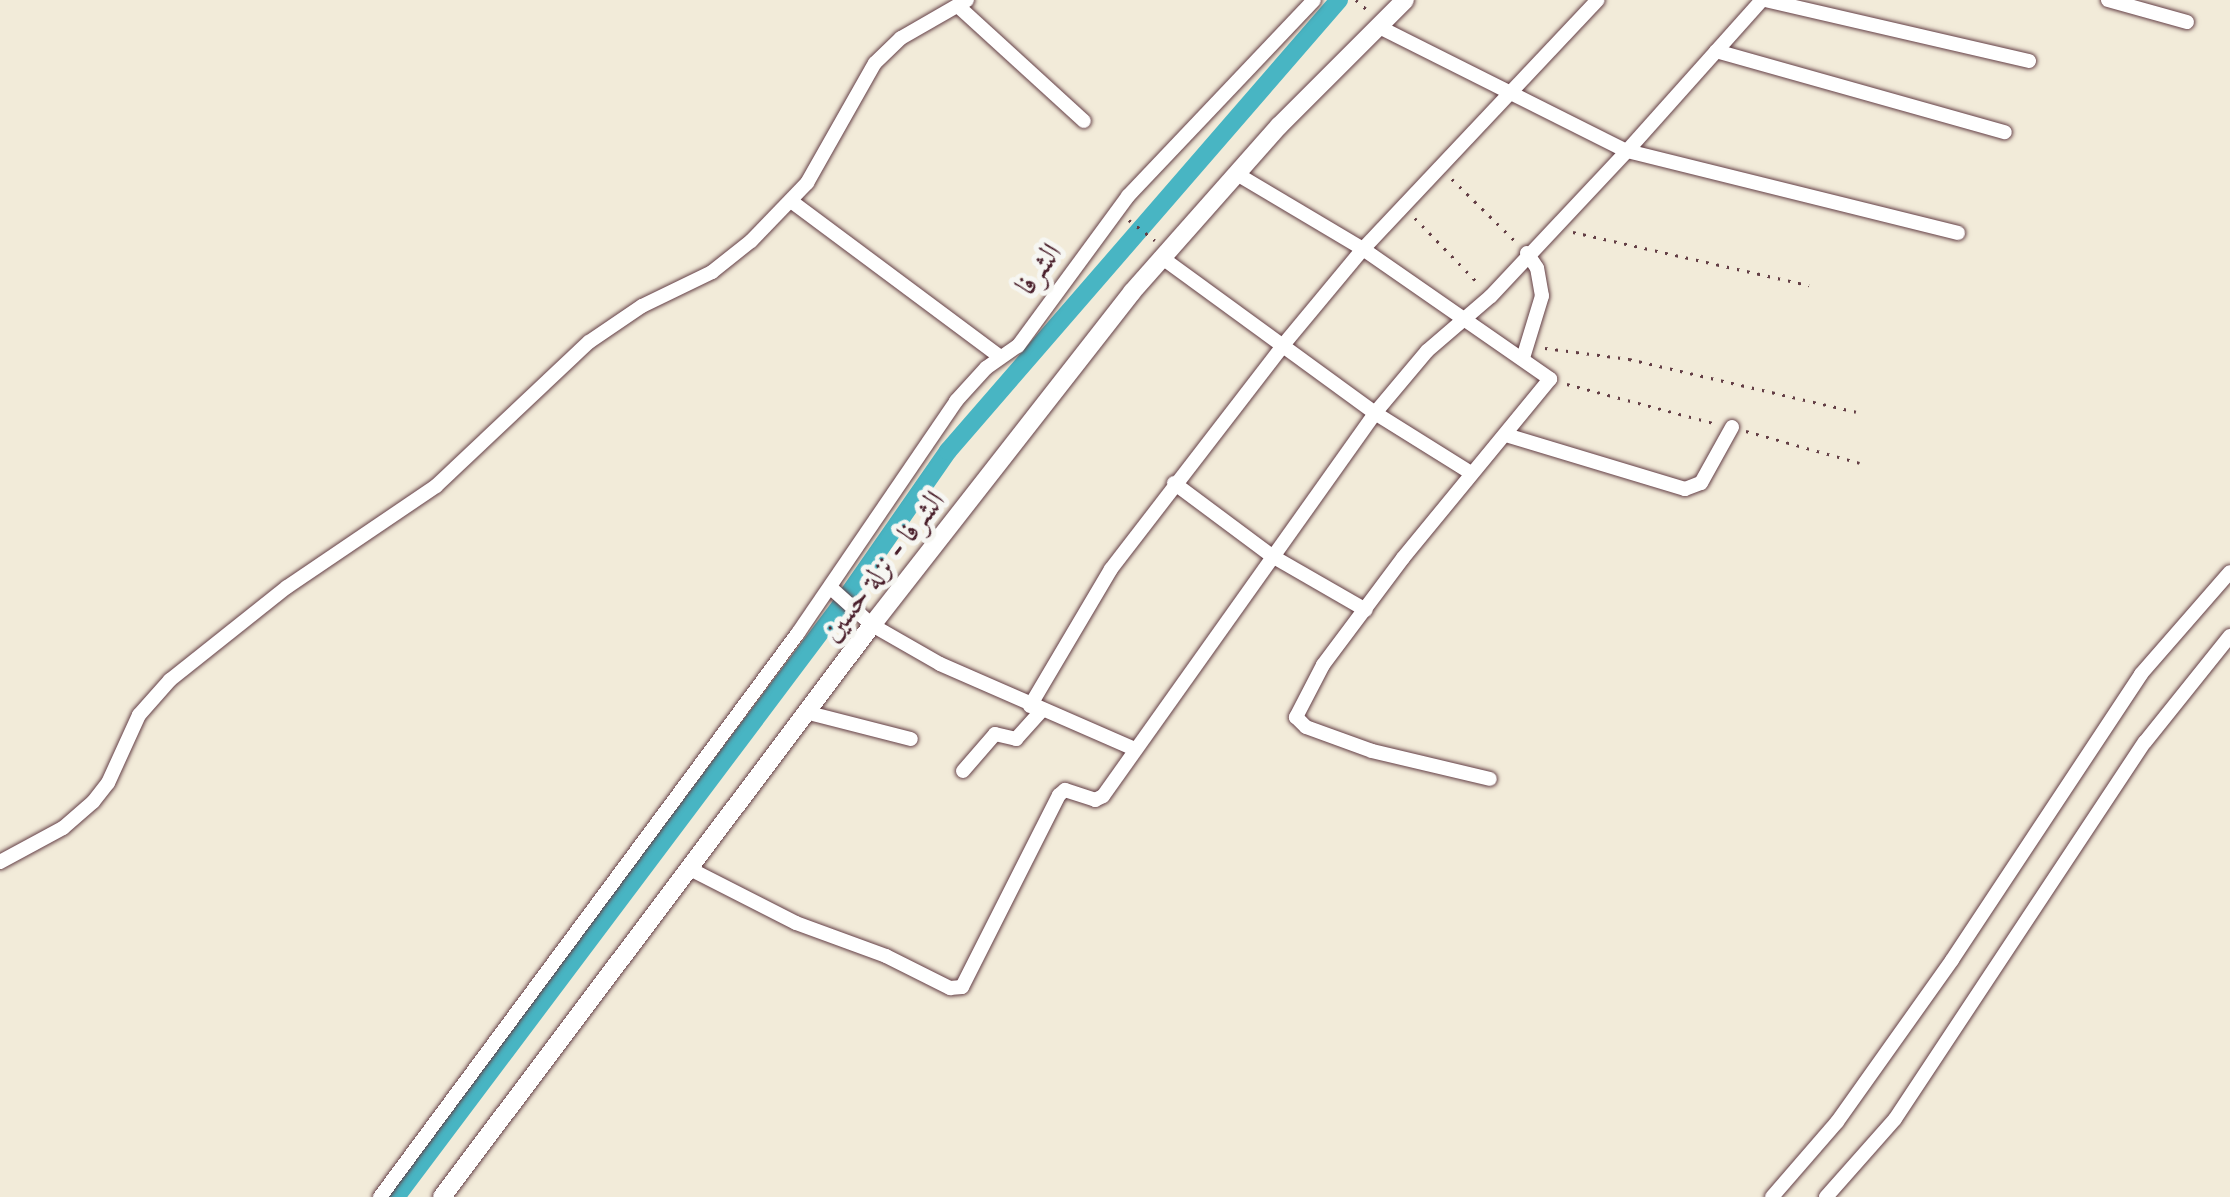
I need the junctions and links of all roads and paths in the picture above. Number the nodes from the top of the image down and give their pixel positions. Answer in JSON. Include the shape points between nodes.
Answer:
{"nodes":[{"id":1,"x":1314,"y":0,"type":"edge"},
{"id":2,"x":1405,"y":0,"type":"edge"},
{"id":3,"x":1598,"y":0,"type":"edge"},
{"id":4,"x":1763,"y":0,"type":"edge"},
{"id":5,"x":2108,"y":0,"type":"edge"},
{"id":6,"x":963,"y":3,"type":"edge"},
{"id":7,"x":2187,"y":22,"type":"dead end"},
{"id":8,"x":1379,"y":26,"type":"junction"},
{"id":9,"x":1716,"y":51,"type":"junction"},
{"id":10,"x":2029,"y":61,"type":"dead end"},
{"id":11,"x":1513,"y":90,"type":"junction"},
{"id":12,"x":1084,"y":121,"type":"dead end"},
{"id":13,"x":2005,"y":132,"type":"dead end"},
{"id":14,"x":1628,"y":151,"type":"junction"},
{"id":15,"x":1440,"y":167,"type":"junction"},
{"id":16,"x":1237,"y":174,"type":"junction"},
{"id":17,"x":791,"y":201,"type":"junction"},
{"id":18,"x":1404,"y":206,"type":"junction"},
{"id":19,"x":1124,"y":216,"type":"dead end"},
{"id":20,"x":1552,"y":228,"type":"junction"},
{"id":21,"x":1958,"y":233,"type":"dead end"},
{"id":22,"x":1148,"y":234,"type":"dead end"},
{"id":23,"x":1363,"y":249,"type":"junction"},
{"id":24,"x":1527,"y":253,"type":"junction"},
{"id":25,"x":1162,"y":257,"type":"junction"},
{"id":26,"x":1809,"y":284,"type":"dead end"},
{"id":27,"x":1490,"y":296,"type":"junction"},
{"id":28,"x":1460,"y":319,"type":"junction"},
{"id":29,"x":1284,"y":344,"type":"junction"},
{"id":30,"x":1524,"y":352,"type":"junction"},
{"id":31,"x":1000,"y":357,"type":"junction"},
{"id":32,"x":1550,"y":379,"type":"junction"},
{"id":33,"x":1375,"y":412,"type":"junction"},
{"id":34,"x":1856,"y":412,"type":"dead end"},
{"id":35,"x":1732,"y":427,"type":"junction"},
{"id":36,"x":1506,"y":434,"type":"junction"},
{"id":37,"x":1860,"y":463,"type":"dead end"},
{"id":38,"x":1470,"y":473,"type":"junction"},
{"id":39,"x":1174,"y":483,"type":"junction"},
{"id":40,"x":1272,"y":556,"type":"junction"},
{"id":41,"x":2230,"y":572,"type":"edge"},
{"id":42,"x":834,"y":590,"type":"junction"},
{"id":43,"x":1366,"y":610,"type":"junction"},
{"id":44,"x":872,"y":625,"type":"junction"},
{"id":45,"x":2230,"y":636,"type":"edge"},
{"id":46,"x":1036,"y":708,"type":"junction"},
{"id":47,"x":809,"y":713,"type":"junction"},
{"id":48,"x":912,"y":739,"type":"dead end"},
{"id":49,"x":1134,"y":749,"type":"junction"},
{"id":50,"x":962,"y":771,"type":"dead end"},
{"id":51,"x":1490,"y":779,"type":"dead end"},
{"id":52,"x":0,"y":862,"type":"edge"},
{"id":53,"x":690,"y":869,"type":"junction"},
{"id":54,"x":380,"y":1197,"type":"edge"},
{"id":55,"x":442,"y":1197,"type":"edge"},
{"id":56,"x":1772,"y":1197,"type":"edge"},
{"id":57,"x":1826,"y":1197,"type":"edge"}],
"edges":[{"from":1,"to":31,"type":"street","name":"الشرفا","via":[[1140,182],[1025,337]]},
{"from":2,"to":8,"type":"street","name":"الشرفا - نزلة حسين"},
{"from":3,"to":11,"type":"street"},
{"from":4,"to":9,"type":"street"},
{"from":4,"to":10,"type":"street"},
{"from":5,"to":7,"type":"street"},
{"from":6,"to":12,"type":"street"},
{"from":6,"to":17,"type":"street","via":[[901,38],[875,63]]},
{"from":8,"to":11,"type":"street"},
{"from":8,"to":16,"type":"street","name":"الشرفا - نزلة حسين"},
{"from":9,"to":13,"type":"street"},
{"from":9,"to":14,"type":"street"},
{"from":11,"to":14,"type":"street"},
{"from":11,"to":15,"type":"street"},
{"from":14,"to":20,"type":"street"},
{"from":14,"to":21,"type":"street"},
{"from":15,"to":18,"type":"street"},
{"from":15,"to":24,"type":"path"},
{"from":16,"to":23,"type":"street"},
{"from":16,"to":25,"type":"street","name":"الشرفا - نزلة حسين"},
{"from":17,"to":31,"type":"street"},
{"from":17,"to":52,"type":"street","via":[[724,263],[630,313],[572,355],[436,486],[287,587],[170,680],[139,715],[93,802],[63,828]]},
{"from":18,"to":23,"type":"street"},
{"from":18,"to":27,"type":"path"},
{"from":19,"to":22,"type":"path"},
{"from":20,"to":24,"type":"street"},
{"from":20,"to":26,"type":"path"},
{"from":23,"to":28,"type":"street"},
{"from":23,"to":29,"type":"street"},
{"from":24,"to":27,"type":"street"},
{"from":24,"to":30,"type":"street","via":[[1542,296]]},
{"from":25,"to":29,"type":"street"},
{"from":25,"to":44,"type":"street","name":"الشرفا - نزلة حسين"},
{"from":27,"to":28,"type":"street"},
{"from":28,"to":30,"type":"street"},
{"from":28,"to":33,"type":"street"},
{"from":29,"to":33,"type":"street"},
{"from":29,"to":39,"type":"street"},
{"from":30,"to":32,"type":"street"},
{"from":30,"to":34,"type":"path","via":[[1629,359]]},
{"from":31,"to":42,"type":"street","name":"الشرفا","via":[[948,412]]},
{"from":32,"to":35,"type":"path"},
{"from":32,"to":36,"type":"street"},
{"from":33,"to":38,"type":"street"},
{"from":33,"to":40,"type":"street"},
{"from":35,"to":36,"type":"street","via":[[1701,483],[1685,489]]},
{"from":35,"to":37,"type":"path"},
{"from":36,"to":38,"type":"street"},
{"from":38,"to":43,"type":"street"},
{"from":39,"to":40,"type":"street"},
{"from":39,"to":46,"type":"street","via":[[1111,569]]},
{"from":40,"to":43,"type":"street"},
{"from":40,"to":49,"type":"street"},
{"from":41,"to":56,"type":"street","via":[[2140,674],[1897,1038]]},
{"from":42,"to":44,"type":"street"},
{"from":42,"to":54,"type":"street","name":"الشرفا"},
{"from":43,"to":51,"type":"street","via":[[1313,680],[1298,720],[1372,751]]},
{"from":44,"to":46,"type":"street"},
{"from":44,"to":47,"type":"street","name":"الشرفا - نزلة حسين"},
{"from":45,"to":57,"type":"street","via":[[2144,742],[1895,1119]]},
{"from":46,"to":49,"type":"street"},
{"from":46,"to":50,"type":"street","via":[[1016,739],[995,734]]},
{"from":47,"to":48,"type":"street"},
{"from":47,"to":53,"type":"street","name":"الشرفا - نزلة حسين"},
{"from":49,"to":53,"type":"street","via":[[1100,799],[1065,790],[1059,795],[958,990],[796,923]]},
{"from":53,"to":55,"type":"street","name":"الشرفا - نزلة حسين"}]}
